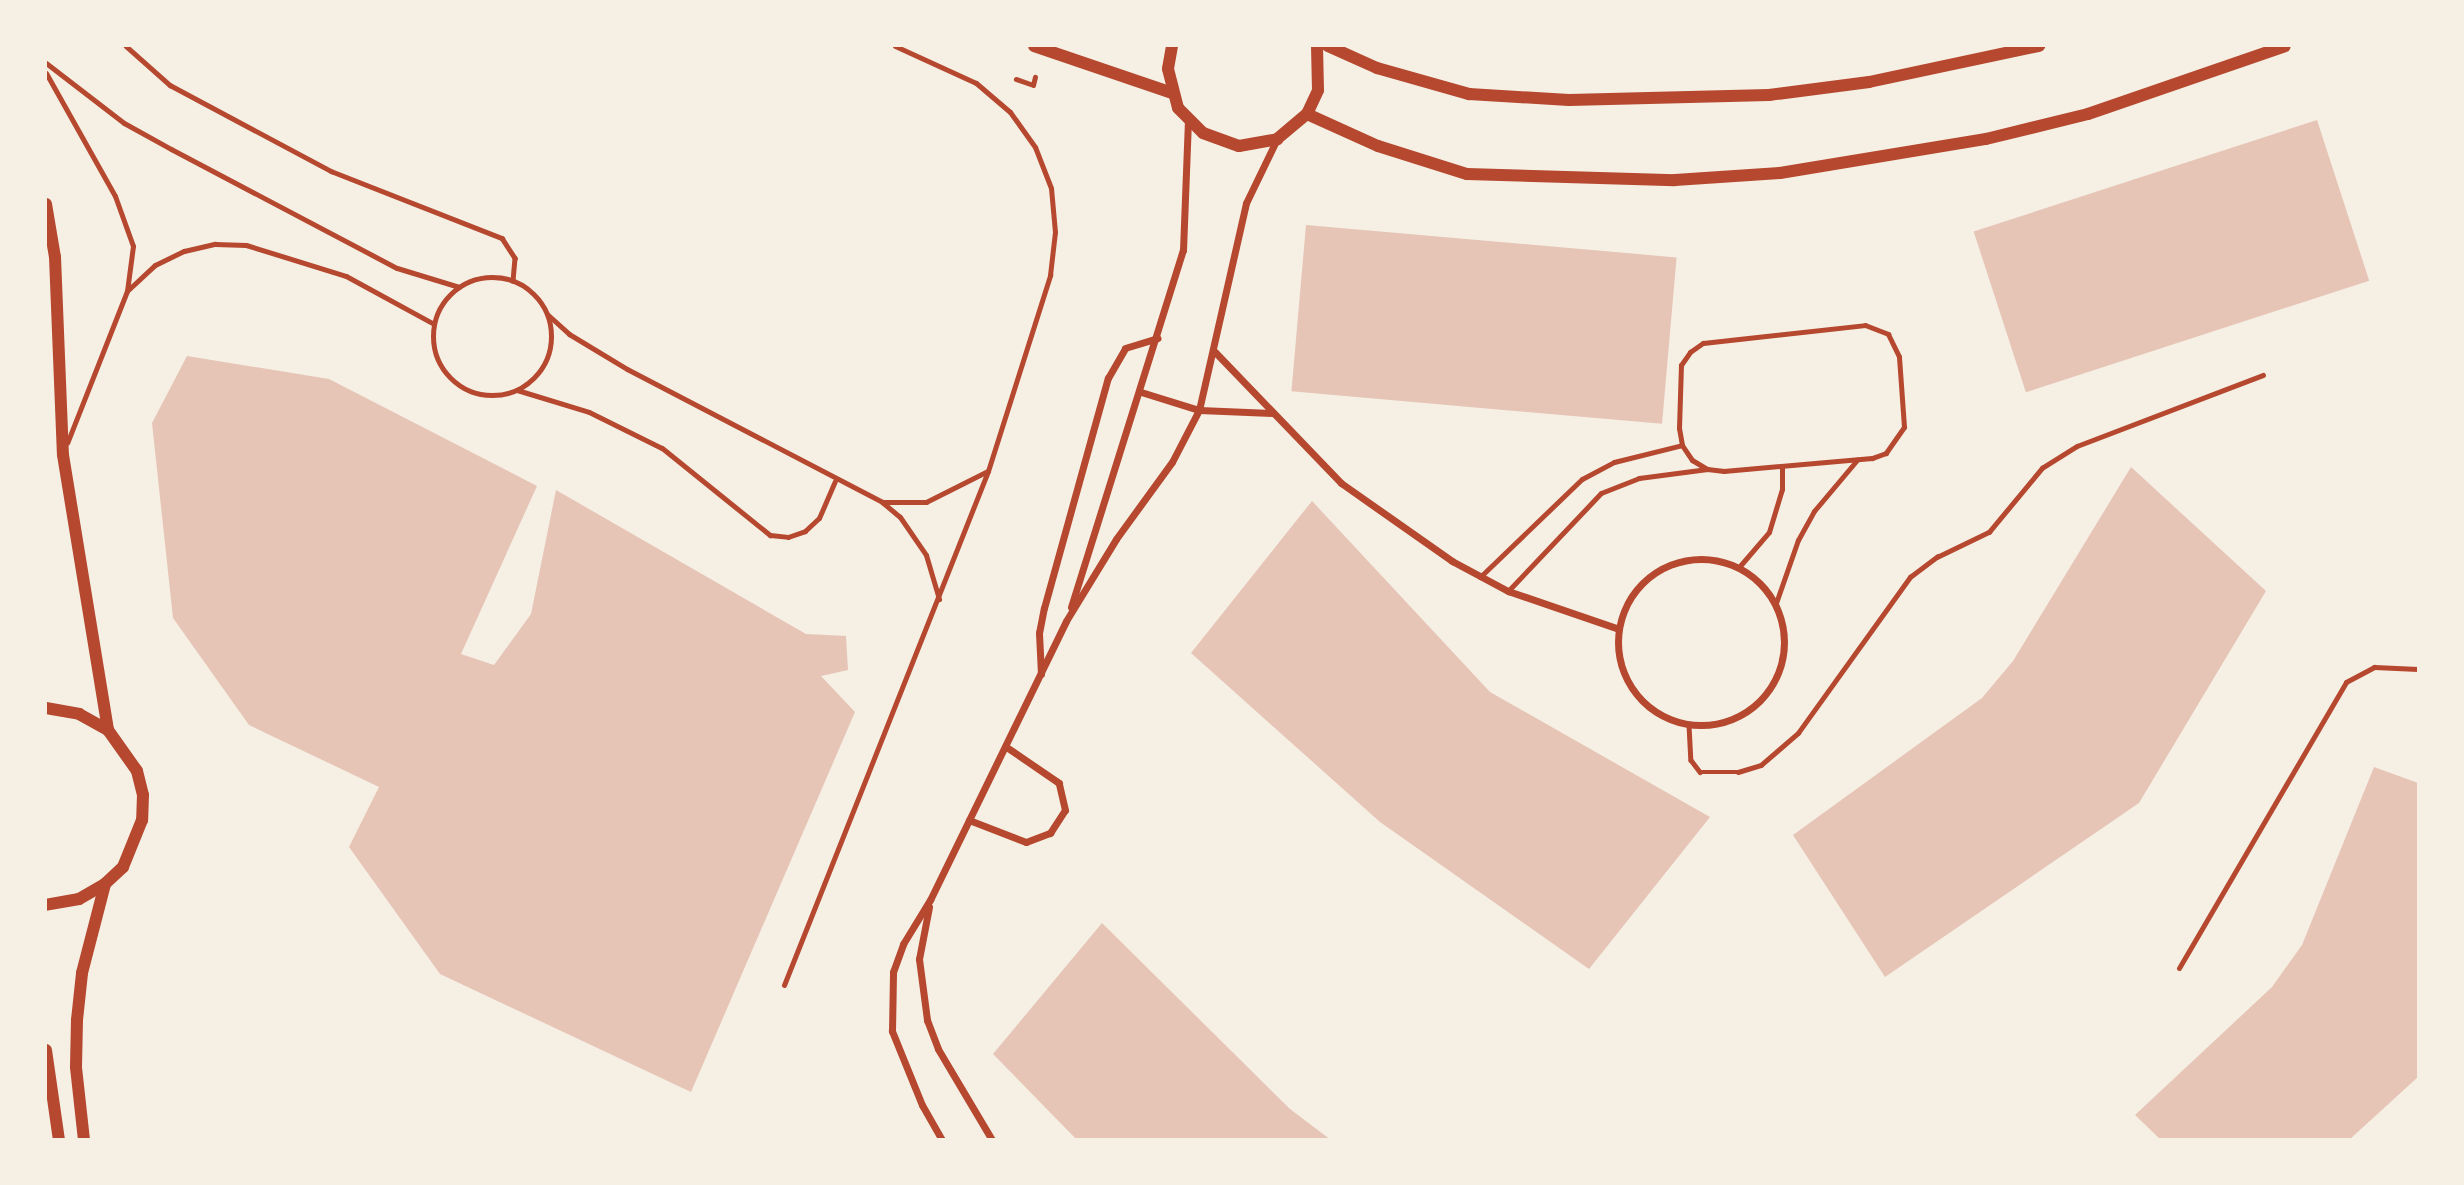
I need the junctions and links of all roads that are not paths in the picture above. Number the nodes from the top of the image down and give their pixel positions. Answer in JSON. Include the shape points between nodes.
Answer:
{"nodes":[{"id":1,"x":895,"y":46,"type":"edge"},
{"id":2,"x":1034,"y":46,"type":"edge"},
{"id":3,"x":1172,"y":46,"type":"edge"},
{"id":4,"x":1317,"y":46,"type":"edge"},
{"id":5,"x":1328,"y":46,"type":"edge"},
{"id":6,"x":2039,"y":46,"type":"edge"},
{"id":7,"x":2285,"y":46,"type":"edge"},
{"id":8,"x":46,"y":63,"type":"edge"},
{"id":9,"x":46,"y":73,"type":"edge"},
{"id":10,"x":1171,"y":93,"type":"junction"},
{"id":11,"x":1307,"y":114,"type":"junction"},
{"id":12,"x":1188,"y":121,"type":"junction"},
{"id":13,"x":1277,"y":139,"type":"junction"},
{"id":14,"x":46,"y":204,"type":"edge"},
{"id":15,"x":459,"y":287,"type":"junction"},
{"id":16,"x":127,"y":291,"type":"junction"},
{"id":17,"x":547,"y":314,"type":"junction"},
{"id":18,"x":434,"y":324,"type":"junction"},
{"id":19,"x":1157,"y":338,"type":"junction"},
{"id":20,"x":1215,"y":352,"type":"junction"},
{"id":21,"x":517,"y":390,"type":"junction"},
{"id":22,"x":1141,"y":392,"type":"junction"},
{"id":23,"x":1199,"y":410,"type":"junction"},
{"id":24,"x":1273,"y":413,"type":"junction"},
{"id":25,"x":1682,"y":445,"type":"junction"},
{"id":26,"x":63,"y":456,"type":"junction"},
{"id":27,"x":1857,"y":460,"type":"junction"},
{"id":28,"x":1782,"y":467,"type":"junction"},
{"id":29,"x":1707,"y":469,"type":"junction"},
{"id":30,"x":988,"y":471,"type":"junction"},
{"id":31,"x":835,"y":481,"type":"junction"},
{"id":32,"x":882,"y":502,"type":"junction"},
{"id":33,"x":1739,"y":566,"type":"junction"},
{"id":34,"x":1480,"y":578,"type":"junction"},
{"id":35,"x":1508,"y":591,"type":"junction"},
{"id":36,"x":939,"y":600,"type":"junction"},
{"id":37,"x":1776,"y":603,"type":"junction"},
{"id":38,"x":1066,"y":621,"type":"junction"},
{"id":39,"x":1619,"y":629,"type":"junction"},
{"id":40,"x":2418,"y":669,"type":"edge"},
{"id":41,"x":1041,"y":674,"type":"junction"},
{"id":42,"x":46,"y":708,"type":"edge"},
{"id":43,"x":108,"y":730,"type":"junction"},
{"id":44,"x":1005,"y":746,"type":"junction"},
{"id":45,"x":969,"y":820,"type":"junction"},
{"id":46,"x":105,"y":884,"type":"junction"},
{"id":47,"x":930,"y":900,"type":"junction"},
{"id":48,"x":46,"y":905,"type":"edge"},
{"id":49,"x":2179,"y":968,"type":"dead end"},
{"id":50,"x":784,"y":985,"type":"dead end"},
{"id":51,"x":46,"y":1050,"type":"edge"},
{"id":52,"x":59,"y":1139,"type":"edge"},
{"id":53,"x":84,"y":1139,"type":"edge"},
{"id":54,"x":942,"y":1139,"type":"edge"},
{"id":55,"x":992,"y":1139,"type":"edge"}],
"edges":[{"from":1,"to":30,"type":"lane","via":[[976,83],[1010,112],[1035,147],[1051,188],[1055,232],[1050,275]]},
{"from":2,"to":10,"type":"street"},
{"from":3,"to":10,"type":"street"},
{"from":4,"to":11,"type":"street","via":[[1318,90]]},
{"from":5,"to":6,"type":"street","via":[[1377,68],[1469,94],[1619,100],[1769,95],[1869,82]]},
{"from":7,"to":11,"type":"street","via":[[2188,83],[2063,120],[1884,158],[1754,175],[1571,180],[1467,174],[1378,146]]},
{"from":8,"to":15,"type":"lane","via":[[124,122],[171,149],[397,268]]},
{"from":9,"to":16,"type":"lane","via":[[127,221],[132,246]]},
{"from":10,"to":12,"type":"street"},
{"from":11,"to":13,"type":"street"},
{"from":12,"to":13,"type":"street","via":[[1229,144],[1258,145]]},
{"from":12,"to":19,"type":"street","via":[[1183,250]]},
{"from":13,"to":20,"type":"street","via":[[1243,214]]},
{"from":14,"to":26,"type":"street","via":[[55,257]]},
{"from":15,"to":17,"type":"lane","via":[[485,278],[513,281],[538,300]]},
{"from":15,"to":18,"type":"lane","via":[[448,297]]},
{"from":16,"to":18,"type":"lane","via":[[155,265],[184,251],[215,244],[246,245],[346,276]]},
{"from":16,"to":26,"type":"lane"},
{"from":17,"to":21,"type":"lane","via":[[551,332],[543,366]]},
{"from":17,"to":31,"type":"lane","via":[[607,358]]},
{"from":18,"to":21,"type":"lane","via":[[433,346],[455,383],[474,393],[496,395]]},
{"from":19,"to":22,"type":"street"},
{"from":19,"to":41,"type":"street","via":[[1125,348],[1108,378],[1044,608],[1038,650]]},
{"from":20,"to":23,"type":"street"},
{"from":20,"to":24,"type":"street"},
{"from":21,"to":31,"type":"lane","via":[[589,412],[662,448],[770,535],[788,537],[805,531],[819,518]]},
{"from":22,"to":23,"type":"street"},
{"from":22,"to":38,"type":"street"},
{"from":23,"to":24,"type":"street"},
{"from":23,"to":38,"type":"street","via":[[1172,462],[1116,539]]},
{"from":24,"to":34,"type":"street","via":[[1341,483]]},
{"from":25,"to":27,"type":"lane","via":[[1681,365],[1703,343],[1877,326],[1896,344],[1905,427],[1886,453]]},
{"from":25,"to":29,"type":"lane","via":[[1692,460]]},
{"from":25,"to":34,"type":"lane","via":[[1614,462],[1582,479]]},
{"from":26,"to":43,"type":"street"},
{"from":27,"to":28,"type":"lane"},
{"from":27,"to":37,"type":"lane","via":[[1814,511]]},
{"from":28,"to":29,"type":"lane"},
{"from":28,"to":33,"type":"lane","via":[[1782,489],[1769,532]]},
{"from":29,"to":35,"type":"lane","via":[[1639,478],[1601,493]]},
{"from":30,"to":32,"type":"lane","via":[[926,502]]},
{"from":30,"to":36,"type":"lane"},
{"from":31,"to":32,"type":"lane"},
{"from":32,"to":36,"type":"lane","via":[[900,517],[926,555]]},
{"from":33,"to":37,"type":"street","via":[[1760,582]]},
{"from":33,"to":39,"type":"street","via":[[1715,559],[1688,559],[1663,568],[1642,583],[1626,604]]},
{"from":34,"to":35,"type":"street"},
{"from":35,"to":39,"type":"street"},
{"from":36,"to":50,"type":"lane"},
{"from":37,"to":39,"type":"street","via":[[1784,628],[1785,655],[1777,679],[1761,701],[1740,717],[1715,725],[1689,725],[1663,717],[1642,702],[1627,681],[1618,656]]},
{"from":38,"to":41,"type":"street"},
{"from":40,"to":49,"type":"lane","via":[[2374,667],[2346,682]]},
{"from":41,"to":44,"type":"street"},
{"from":42,"to":43,"type":"street","via":[[79,714]]},
{"from":43,"to":46,"type":"street","via":[[137,771],[143,795],[135,844],[123,867]]},
{"from":44,"to":45,"type":"street"},
{"from":44,"to":45,"type":"street","via":[[1059,783],[1065,810],[1050,833],[1026,842]]},
{"from":45,"to":47,"type":"street"},
{"from":46,"to":48,"type":"street","via":[[79,899]]},
{"from":46,"to":53,"type":"street","via":[[86,950],[77,1020],[76,1067]]},
{"from":47,"to":54,"type":"street","via":[[903,944],[889,1001],[901,1059]]},
{"from":47,"to":55,"type":"street","via":[[919,959],[927,1020],[938,1049]]},
{"from":51,"to":52,"type":"street"}]}
